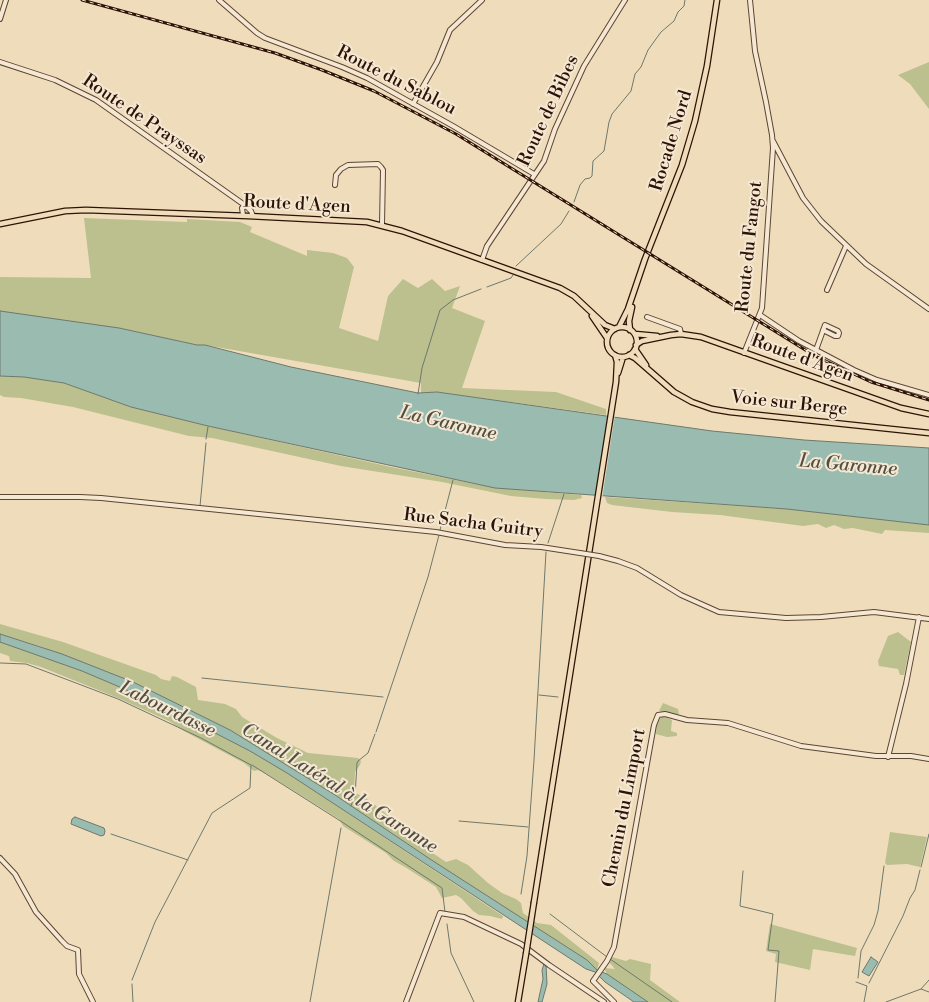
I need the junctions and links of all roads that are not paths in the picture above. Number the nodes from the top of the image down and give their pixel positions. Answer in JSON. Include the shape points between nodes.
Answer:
{"nodes":[{"id":1,"x":6,"y":0,"type":"edge"},
{"id":2,"x":219,"y":0,"type":"edge"},
{"id":3,"x":482,"y":0,"type":"edge"},
{"id":4,"x":626,"y":0,"type":"edge"},
{"id":5,"x":717,"y":0,"type":"edge"},
{"id":6,"x":750,"y":0,"type":"edge"},
{"id":7,"x":0,"y":19,"type":"edge"},
{"id":8,"x":0,"y":62,"type":"edge"},
{"id":9,"x":413,"y":104,"type":"junction"},
{"id":10,"x":773,"y":141,"type":"junction"},
{"id":11,"x":534,"y":174,"type":"junction"},
{"id":12,"x":335,"y":185,"type":"dead end"},
{"id":13,"x":244,"y":207,"type":"junction"},
{"id":14,"x":243,"y":216,"type":"junction"},
{"id":15,"x":253,"y":216,"type":"junction"},
{"id":16,"x":0,"y":224,"type":"edge"},
{"id":17,"x":382,"y":225,"type":"junction"},
{"id":18,"x":846,"y":246,"type":"junction"},
{"id":19,"x":482,"y":260,"type":"junction"},
{"id":20,"x":636,"y":286,"type":"junction"},
{"id":21,"x":827,"y":290,"type":"dead end"},
{"id":22,"x":580,"y":301,"type":"junction"},
{"id":23,"x":929,"y":309,"type":"edge"},
{"id":24,"x":760,"y":315,"type":"junction"},
{"id":25,"x":647,"y":317,"type":"dead end"},
{"id":26,"x":617,"y":328,"type":"junction"},
{"id":27,"x":823,"y":330,"type":"dead end"},
{"id":28,"x":632,"y":332,"type":"junction"},
{"id":29,"x":681,"y":334,"type":"junction"},
{"id":30,"x":666,"y":336,"type":"junction"},
{"id":31,"x":607,"y":338,"type":"junction"},
{"id":32,"x":636,"y":347,"type":"junction"},
{"id":33,"x":816,"y":350,"type":"junction"},
{"id":34,"x":744,"y":353,"type":"junction"},
{"id":35,"x":615,"y":355,"type":"junction"},
{"id":36,"x":626,"y":356,"type":"junction"},
{"id":37,"x":655,"y":376,"type":"junction"},
{"id":38,"x":615,"y":384,"type":"junction"},
{"id":39,"x":929,"y":395,"type":"edge"},
{"id":40,"x":929,"y":414,"type":"edge"},
{"id":41,"x":929,"y":433,"type":"edge"},
{"id":42,"x":0,"y":497,"type":"edge"},
{"id":43,"x":919,"y":617,"type":"junction"},
{"id":44,"x":929,"y":619,"type":"edge"},
{"id":45,"x":888,"y":757,"type":"junction"},
{"id":46,"x":929,"y":759,"type":"edge"},
{"id":47,"x":0,"y":858,"type":"edge"},
{"id":48,"x":94,"y":1002,"type":"edge"},
{"id":49,"x":406,"y":1002,"type":"edge"},
{"id":50,"x":518,"y":1002,"type":"edge"},
{"id":51,"x":604,"y":1002,"type":"edge"},
{"id":52,"x":614,"y":1002,"type":"edge"}],
"edges":[{"from":1,"to":7,"type":"street"},
{"from":2,"to":9,"type":"street","name":"Route du Sablou","via":[[265,38],[367,78]]},
{"from":3,"to":9,"type":"street","via":[[450,30],[437,62]]},
{"from":4,"to":11,"type":"street","name":"Route de Bibes","via":[[584,66],[555,130],[548,154]]},
{"from":5,"to":20,"type":"main road","name":"Rocade Nord","via":[[695,121],[682,165]]},
{"from":6,"to":10,"type":"street","via":[[755,51]]},
{"from":8,"to":13,"type":"street","name":"Route de Prayssas","via":[[55,80],[96,100]]},
{"from":9,"to":11,"type":"street","name":"Route du Sablou"},
{"from":10,"to":18,"type":"street","via":[[803,198]]},
{"from":10,"to":24,"type":"street","name":"Route du Fangot"},
{"from":11,"to":19,"type":"street","name":"Route de Bibes","via":[[487,246]]},
{"from":12,"to":17,"type":"street","via":[[336,175],[348,165],[378,164],[383,170]]},
{"from":13,"to":14,"type":"street"},
{"from":13,"to":15,"type":"street"},
{"from":14,"to":15,"type":"main road","name":"Route d'Agen"},
{"from":14,"to":16,"type":"main road","name":"Route d'Agen","via":[[71,211]]},
{"from":15,"to":17,"type":"main road","name":"Route d'Agen","via":[[349,220]]},
{"from":17,"to":19,"type":"main road","name":"Route d'Agen"},
{"from":18,"to":21,"type":"street"},
{"from":18,"to":23,"type":"street","via":[[873,270]]},
{"from":19,"to":22,"type":"main road","name":"Route d'Agen","via":[[560,288]]},
{"from":20,"to":26,"type":"main road","via":[[625,317]]},
{"from":20,"to":28,"type":"main road","via":[[629,321]]},
{"from":22,"to":26,"type":"main road","name":"Route d'Agen","via":[[603,324]]},
{"from":22,"to":31,"type":"main road","name":"Route d'Agen"},
{"from":24,"to":33,"type":"street"},
{"from":24,"to":34,"type":"street","name":"Route du Fangot"},
{"from":25,"to":29,"type":"street","via":[[680,329]]},
{"from":26,"to":28,"type":"main road"},
{"from":26,"to":31,"type":"main road"},
{"from":27,"to":33,"type":"street"},
{"from":28,"to":30,"type":"main road","name":"Route d'Agen","via":[[641,336]]},
{"from":28,"to":32,"type":"main road"},
{"from":29,"to":30,"type":"main road","name":"Route d'Agen"},
{"from":29,"to":34,"type":"main road","name":"Route d'Agen","via":[[701,337]]},
{"from":30,"to":32,"type":"main road","name":"Route d'Agen","via":[[642,341]]},
{"from":31,"to":35,"type":"main road","via":[[608,349]]},
{"from":32,"to":36,"type":"main road"},
{"from":32,"to":37,"type":"main road"},
{"from":33,"to":39,"type":"street","via":[[860,373]]},
{"from":34,"to":40,"type":"main road","name":"Route d'Agen","via":[[901,408]]},
{"from":35,"to":36,"type":"main road"},
{"from":35,"to":38,"type":"main road"},
{"from":36,"to":37,"type":"main road","via":[[633,357]]},
{"from":36,"to":38,"type":"main road"},
{"from":37,"to":41,"type":"main road","name":"Voie sur Berge","via":[[680,395],[718,410]]},
{"from":38,"to":50,"type":"main road","bridge":true},
{"from":42,"to":43,"type":"street","name":"Rue Sacha Guitry","bridge":true,"via":[[120,500],[436,532],[618,561],[719,612],[786,618],[874,612]]},
{"from":43,"to":44,"type":"street","name":"Rue Sacha Guitry"},
{"from":43,"to":45,"type":"street"},
{"from":45,"to":46,"type":"street","name":"Chemin du Limport"},
{"from":45,"to":52,"type":"street","name":"Chemin du Limport","via":[[801,746],[728,723],[658,715],[614,947],[593,983]]},
{"from":47,"to":48,"type":"street","via":[[15,874],[36,912],[67,946],[78,950],[79,974]]},
{"from":49,"to":51,"type":"street","via":[[442,913],[472,920],[521,944]]}]}
